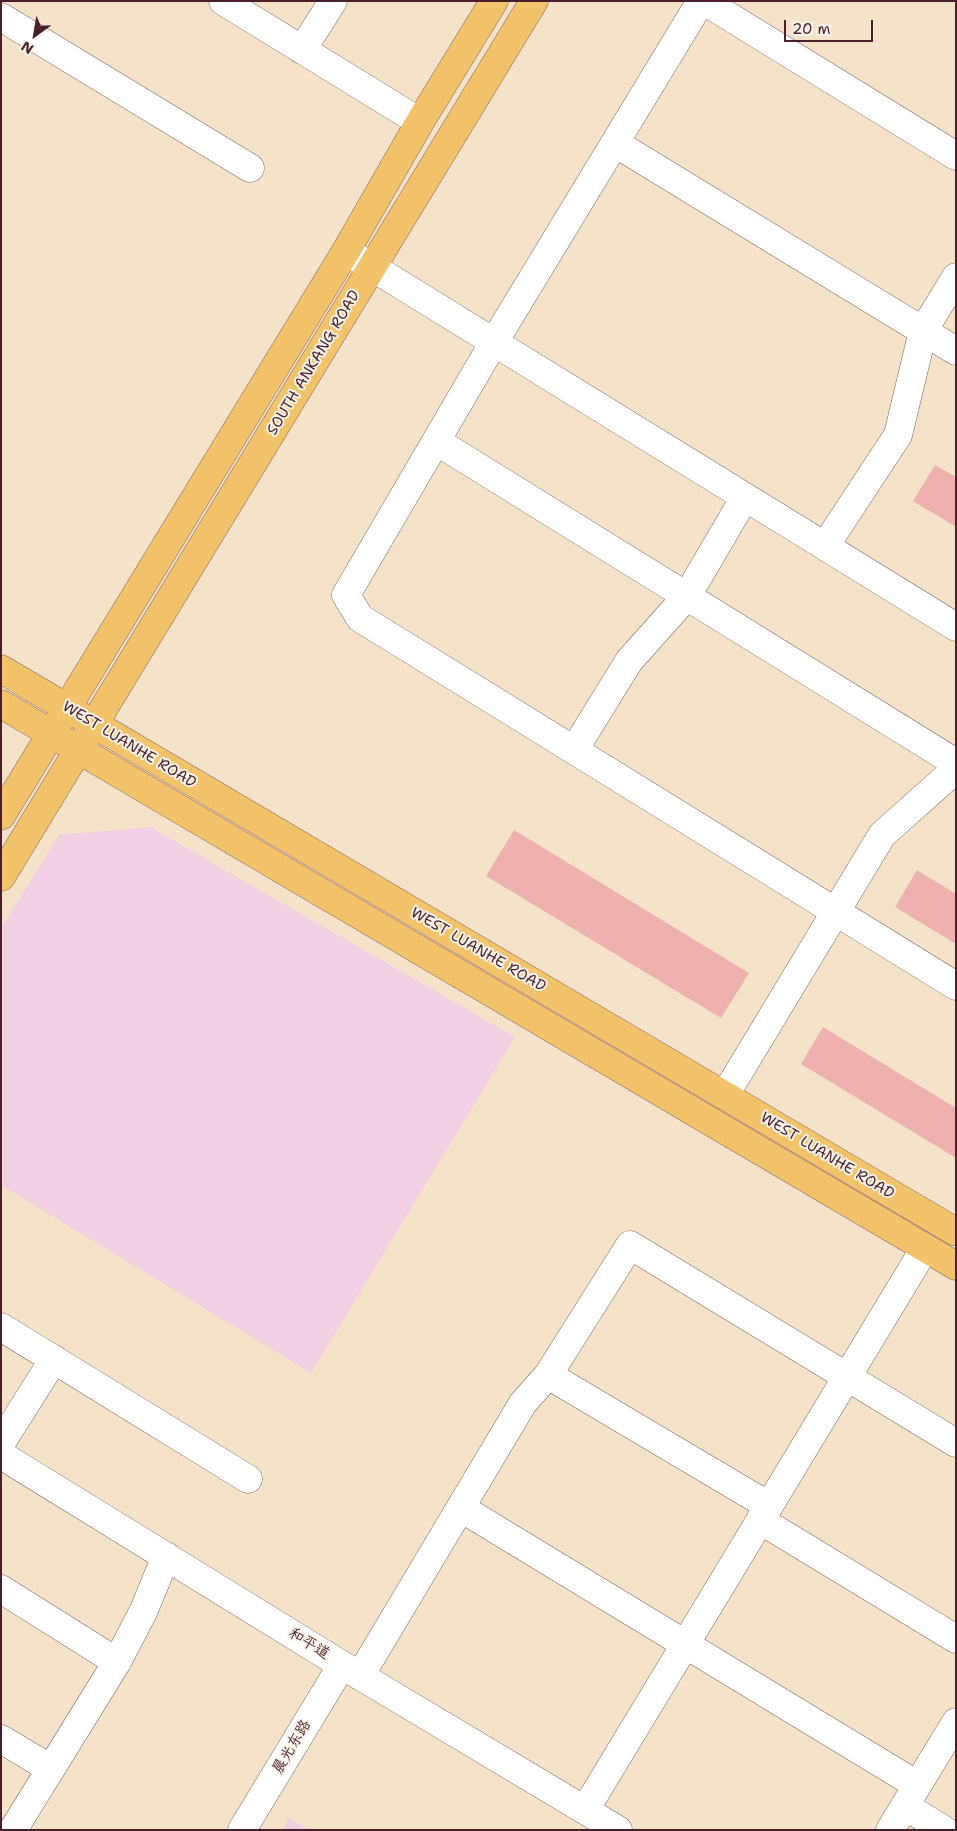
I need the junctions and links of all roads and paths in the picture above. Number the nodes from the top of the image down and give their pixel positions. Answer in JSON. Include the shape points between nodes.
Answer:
{"nodes":[{"id":1,"x":223,"y":1,"type":"edge"},
{"id":2,"x":332,"y":1,"type":"edge"},
{"id":3,"x":494,"y":1,"type":"edge"},
{"id":4,"x":534,"y":1,"type":"edge"},
{"id":5,"x":702,"y":1,"type":"edge"},
{"id":6,"x":1,"y":17,"type":"edge"},
{"id":7,"x":302,"y":50,"type":"junction"},
{"id":8,"x":420,"y":122,"type":"junction"},
{"id":9,"x":615,"y":142,"type":"junction"},
{"id":10,"x":956,"y":156,"type":"edge"},
{"id":11,"x":250,"y":168,"type":"dead end"},
{"id":12,"x":346,"y":250,"type":"junction"},
{"id":13,"x":372,"y":267,"type":"junction"},
{"id":14,"x":956,"y":277,"type":"edge"},
{"id":15,"x":923,"y":330,"type":"junction"},
{"id":16,"x":494,"y":342,"type":"junction"},
{"id":17,"x":956,"y":351,"type":"edge"},
{"id":18,"x":436,"y":441,"type":"junction"},
{"id":19,"x":745,"y":497,"type":"junction"},
{"id":20,"x":825,"y":546,"type":"junction"},
{"id":21,"x":687,"y":596,"type":"junction"},
{"id":22,"x":956,"y":627,"type":"edge"},
{"id":23,"x":1,"y":669,"type":"edge"},
{"id":24,"x":1,"y":704,"type":"edge"},
{"id":25,"x":68,"y":709,"type":"junction"},
{"id":26,"x":94,"y":725,"type":"junction"},
{"id":27,"x":50,"y":734,"type":"junction"},
{"id":28,"x":77,"y":749,"type":"junction"},
{"id":29,"x":574,"y":750,"type":"junction"},
{"id":30,"x":956,"y":763,"type":"edge"},
{"id":31,"x":956,"y":769,"type":"edge"},
{"id":32,"x":1,"y":816,"type":"edge"},
{"id":33,"x":1,"y":877,"type":"edge"},
{"id":34,"x":836,"y":912,"type":"junction"},
{"id":35,"x":956,"y":986,"type":"edge"},
{"id":36,"x":725,"y":1095,"type":"junction"},
{"id":37,"x":956,"y":1232,"type":"edge"},
{"id":38,"x":925,"y":1248,"type":"junction"},
{"id":39,"x":956,"y":1266,"type":"edge"},
{"id":40,"x":1,"y":1327,"type":"edge"},
{"id":41,"x":54,"y":1360,"type":"junction"},
{"id":42,"x":548,"y":1375,"type":"junction"},
{"id":43,"x":848,"y":1376,"type":"junction"},
{"id":44,"x":956,"y":1443,"type":"edge"},
{"id":45,"x":1,"y":1444,"type":"edge"},
{"id":46,"x":1,"y":1455,"type":"edge"},
{"id":47,"x":248,"y":1479,"type":"dead end"},
{"id":48,"x":461,"y":1508,"type":"junction"},
{"id":49,"x":764,"y":1513,"type":"junction"},
{"id":50,"x":166,"y":1556,"type":"junction"},
{"id":51,"x":1,"y":1589,"type":"edge"},
{"id":52,"x":956,"y":1639,"type":"edge"},
{"id":53,"x":685,"y":1644,"type":"junction"},
{"id":54,"x":117,"y":1662,"type":"junction"},
{"id":55,"x":351,"y":1670,"type":"junction"},
{"id":56,"x":956,"y":1722,"type":"edge"},
{"id":57,"x":1,"y":1739,"type":"edge"},
{"id":58,"x":51,"y":1769,"type":"junction"},
{"id":59,"x":911,"y":1795,"type":"junction"},
{"id":60,"x":585,"y":1810,"type":"junction"},
{"id":61,"x":13,"y":1830,"type":"edge"},
{"id":62,"x":242,"y":1830,"type":"edge"},
{"id":63,"x":618,"y":1830,"type":"edge"},
{"id":64,"x":890,"y":1830,"type":"edge"},
{"id":65,"x":944,"y":1830,"type":"edge"}],
"edges":[{"from":1,"to":7,"type":"street"},
{"from":2,"to":7,"type":"street"},
{"from":3,"to":8,"type":"main road","name":"SOUTH ANKANG ROAD"},
{"from":4,"to":13,"type":"main road","name":"SOUTH ANKANG ROAD"},
{"from":5,"to":9,"type":"street"},
{"from":5,"to":10,"type":"street"},
{"from":6,"to":11,"type":"street"},
{"from":7,"to":8,"type":"street"},
{"from":8,"to":12,"type":"main road","name":"SOUTH ANKANG ROAD"},
{"from":9,"to":15,"type":"street"},
{"from":9,"to":16,"type":"street"},
{"from":12,"to":13,"type":"street"},
{"from":12,"to":25,"type":"main road","name":"SOUTH ANKANG ROAD"},
{"from":13,"to":16,"type":"street"},
{"from":13,"to":26,"type":"main road","name":"SOUTH ANKANG ROAD"},
{"from":14,"to":15,"type":"street"},
{"from":15,"to":17,"type":"street"},
{"from":15,"to":20,"type":"street","via":[[898,435]]},
{"from":16,"to":18,"type":"street"},
{"from":16,"to":19,"type":"street"},
{"from":18,"to":21,"type":"street"},
{"from":18,"to":29,"type":"street","via":[[346,595],[360,618]]},
{"from":19,"to":20,"type":"street"},
{"from":19,"to":21,"type":"street"},
{"from":20,"to":22,"type":"street"},
{"from":21,"to":29,"type":"street","via":[[630,661]]},
{"from":21,"to":30,"type":"street"},
{"from":23,"to":25,"type":"main road","name":"WEST LUANHE ROAD"},
{"from":24,"to":27,"type":"main road","name":"WEST LUANHE ROAD"},
{"from":25,"to":26,"type":"main road","name":"WEST LUANHE ROAD"},
{"from":25,"to":27,"type":"main road","name":"SOUTH ANKANG ROAD"},
{"from":26,"to":28,"type":"main road","name":"SOUTH ANKANG ROAD"},
{"from":26,"to":36,"type":"main road","name":"WEST LUANHE ROAD"},
{"from":27,"to":28,"type":"main road","name":"WEST LUANHE ROAD"},
{"from":27,"to":32,"type":"main road","name":"SOUTH ANKANG ROAD"},
{"from":28,"to":33,"type":"main road","name":"SOUTH ANKANG ROAD"},
{"from":28,"to":38,"type":"main road","name":"WEST LUANHE ROAD"},
{"from":29,"to":34,"type":"street"},
{"from":31,"to":34,"type":"street","via":[[882,835]]},
{"from":34,"to":35,"type":"street"},
{"from":34,"to":36,"type":"street"},
{"from":36,"to":37,"type":"main road","name":"WEST LUANHE ROAD"},
{"from":38,"to":39,"type":"main road","name":"WEST LUANHE ROAD"},
{"from":38,"to":43,"type":"street"},
{"from":40,"to":41,"type":"street"},
{"from":41,"to":45,"type":"street"},
{"from":41,"to":47,"type":"street"},
{"from":42,"to":43,"type":"street","name":"晨光东路","via":[[630,1246]]},
{"from":42,"to":48,"type":"street","name":"晨光东路","via":[[522,1403]]},
{"from":42,"to":49,"type":"street"},
{"from":43,"to":44,"type":"street"},
{"from":43,"to":49,"type":"street"},
{"from":46,"to":50,"type":"street","name":"和平道"},
{"from":48,"to":53,"type":"street"},
{"from":48,"to":55,"type":"street","name":"晨光东路"},
{"from":49,"to":52,"type":"street"},
{"from":49,"to":53,"type":"street"},
{"from":50,"to":54,"type":"street","via":[[144,1610]]},
{"from":50,"to":55,"type":"street","name":"和平道"},
{"from":51,"to":54,"type":"street"},
{"from":53,"to":59,"type":"street"},
{"from":53,"to":60,"type":"street"},
{"from":54,"to":58,"type":"street"},
{"from":55,"to":60,"type":"street","name":"和平道"},
{"from":55,"to":62,"type":"street","name":"晨光东路"},
{"from":56,"to":59,"type":"street"},
{"from":57,"to":58,"type":"street"},
{"from":58,"to":61,"type":"street"},
{"from":59,"to":64,"type":"street"},
{"from":59,"to":65,"type":"street"},
{"from":60,"to":63,"type":"street","name":"和平道"}]}
